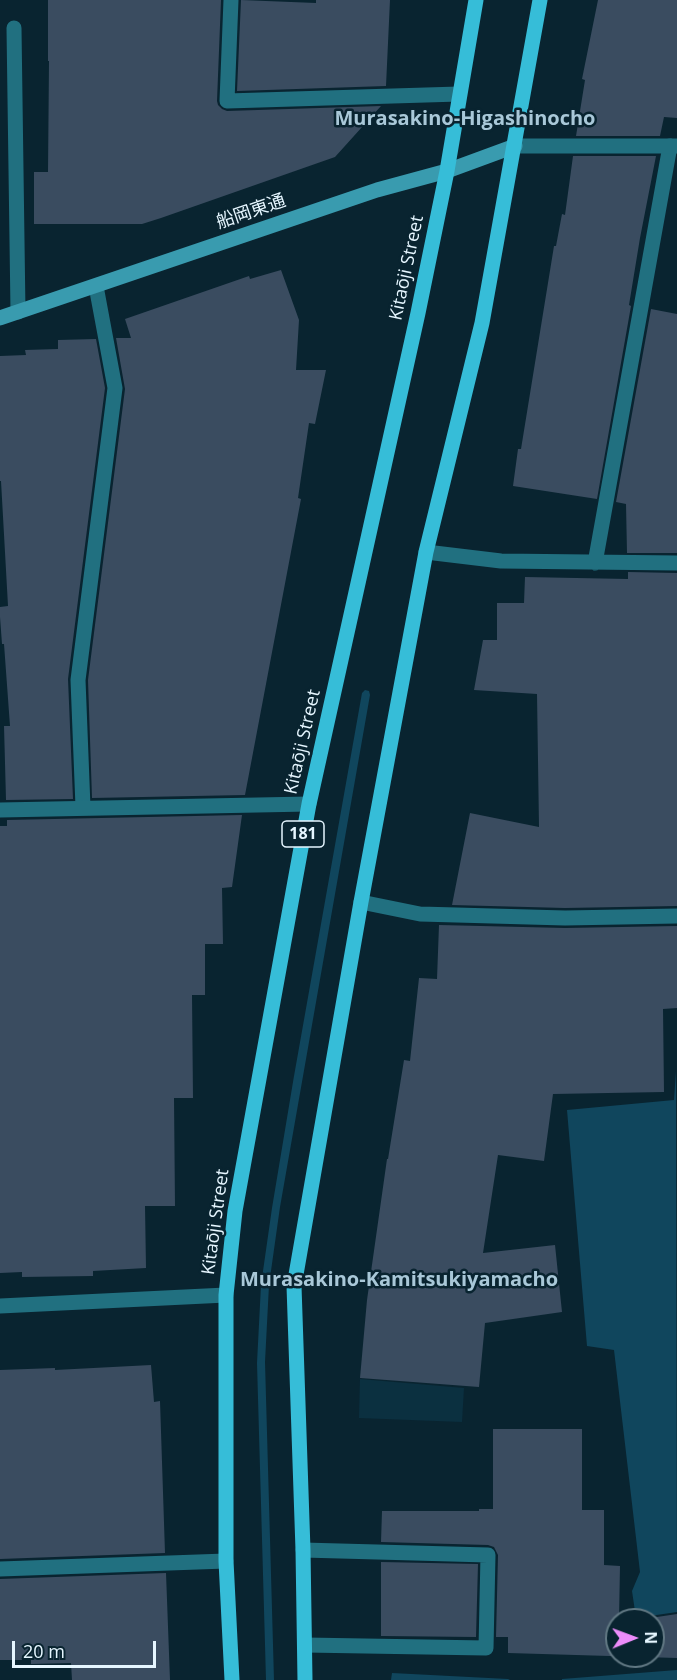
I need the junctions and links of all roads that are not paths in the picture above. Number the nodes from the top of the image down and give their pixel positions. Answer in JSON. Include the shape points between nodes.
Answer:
{"nodes":[{"id":1,"x":231,"y":0,"type":"edge"},
{"id":2,"x":476,"y":0,"type":"edge"},
{"id":3,"x":540,"y":0,"type":"edge"},
{"id":4,"x":14,"y":28,"type":"dead end"},
{"id":5,"x":459,"y":94,"type":"junction"},
{"id":6,"x":515,"y":146,"type":"junction"},
{"id":7,"x":673,"y":146,"type":"edge"},
{"id":8,"x":447,"y":171,"type":"junction"},
{"id":9,"x":96,"y":286,"type":"junction"},
{"id":10,"x":18,"y":312,"type":"junction"},
{"id":11,"x":0,"y":318,"type":"edge"},
{"id":12,"x":426,"y":552,"type":"junction"},
{"id":13,"x":595,"y":563,"type":"junction"},
{"id":14,"x":677,"y":563,"type":"edge"},
{"id":15,"x":309,"y":804,"type":"junction"},
{"id":16,"x":83,"y":807,"type":"junction"},
{"id":17,"x":0,"y":810,"type":"edge"},
{"id":18,"x":361,"y":902,"type":"junction"},
{"id":19,"x":677,"y":916,"type":"edge"},
{"id":20,"x":226,"y":1295,"type":"junction"},
{"id":21,"x":0,"y":1306,"type":"edge"},
{"id":22,"x":303,"y":1550,"type":"junction"},
{"id":23,"x":226,"y":1561,"type":"junction"},
{"id":24,"x":0,"y":1569,"type":"edge"},
{"id":25,"x":305,"y":1645,"type":"junction"},
{"id":26,"x":232,"y":1680,"type":"edge"},
{"id":27,"x":305,"y":1680,"type":"edge"}],
"edges":[{"from":1,"to":5,"type":"street","via":[[227,101]]},
{"from":2,"to":5,"type":"main road","name":"Kitaōji Street","number":"181"},
{"from":3,"to":6,"type":"main road"},
{"from":4,"to":10,"type":"street"},
{"from":5,"to":8,"type":"main road","name":"Kitaōji Street","number":"181"},
{"from":6,"to":7,"type":"street"},
{"from":6,"to":8,"type":"street","name":"船岡東通"},
{"from":6,"to":12,"type":"main road","via":[[482,323]]},
{"from":7,"to":13,"type":"street"},
{"from":8,"to":9,"type":"street","name":"船岡東通","via":[[377,190]]},
{"from":8,"to":15,"type":"main road","name":"Kitaōji Street","number":"181"},
{"from":9,"to":10,"type":"street","name":"船岡東通"},
{"from":9,"to":16,"type":"street","via":[[115,388],[78,680]]},
{"from":10,"to":11,"type":"street","name":"船岡東通"},
{"from":12,"to":13,"type":"street","via":[[501,561]]},
{"from":12,"to":18,"type":"main road"},
{"from":13,"to":14,"type":"street"},
{"from":15,"to":16,"type":"street"},
{"from":15,"to":20,"type":"main road","name":"Kitaōji Street","number":"181","via":[[236,1211]]},
{"from":16,"to":17,"type":"street"},
{"from":18,"to":19,"type":"street","via":[[420,914]]},
{"from":18,"to":22,"type":"main road","via":[[294,1286]]},
{"from":20,"to":21,"type":"street"},
{"from":20,"to":23,"type":"main road","name":"Kitaōji Street","number":"181"},
{"from":22,"to":25,"type":"main road"},
{"from":22,"to":25,"type":"street","via":[[488,1555],[486,1648]]},
{"from":23,"to":24,"type":"street"},
{"from":23,"to":26,"type":"main road","name":"Kitaōji Street","number":"181"},
{"from":25,"to":27,"type":"main road"}]}
